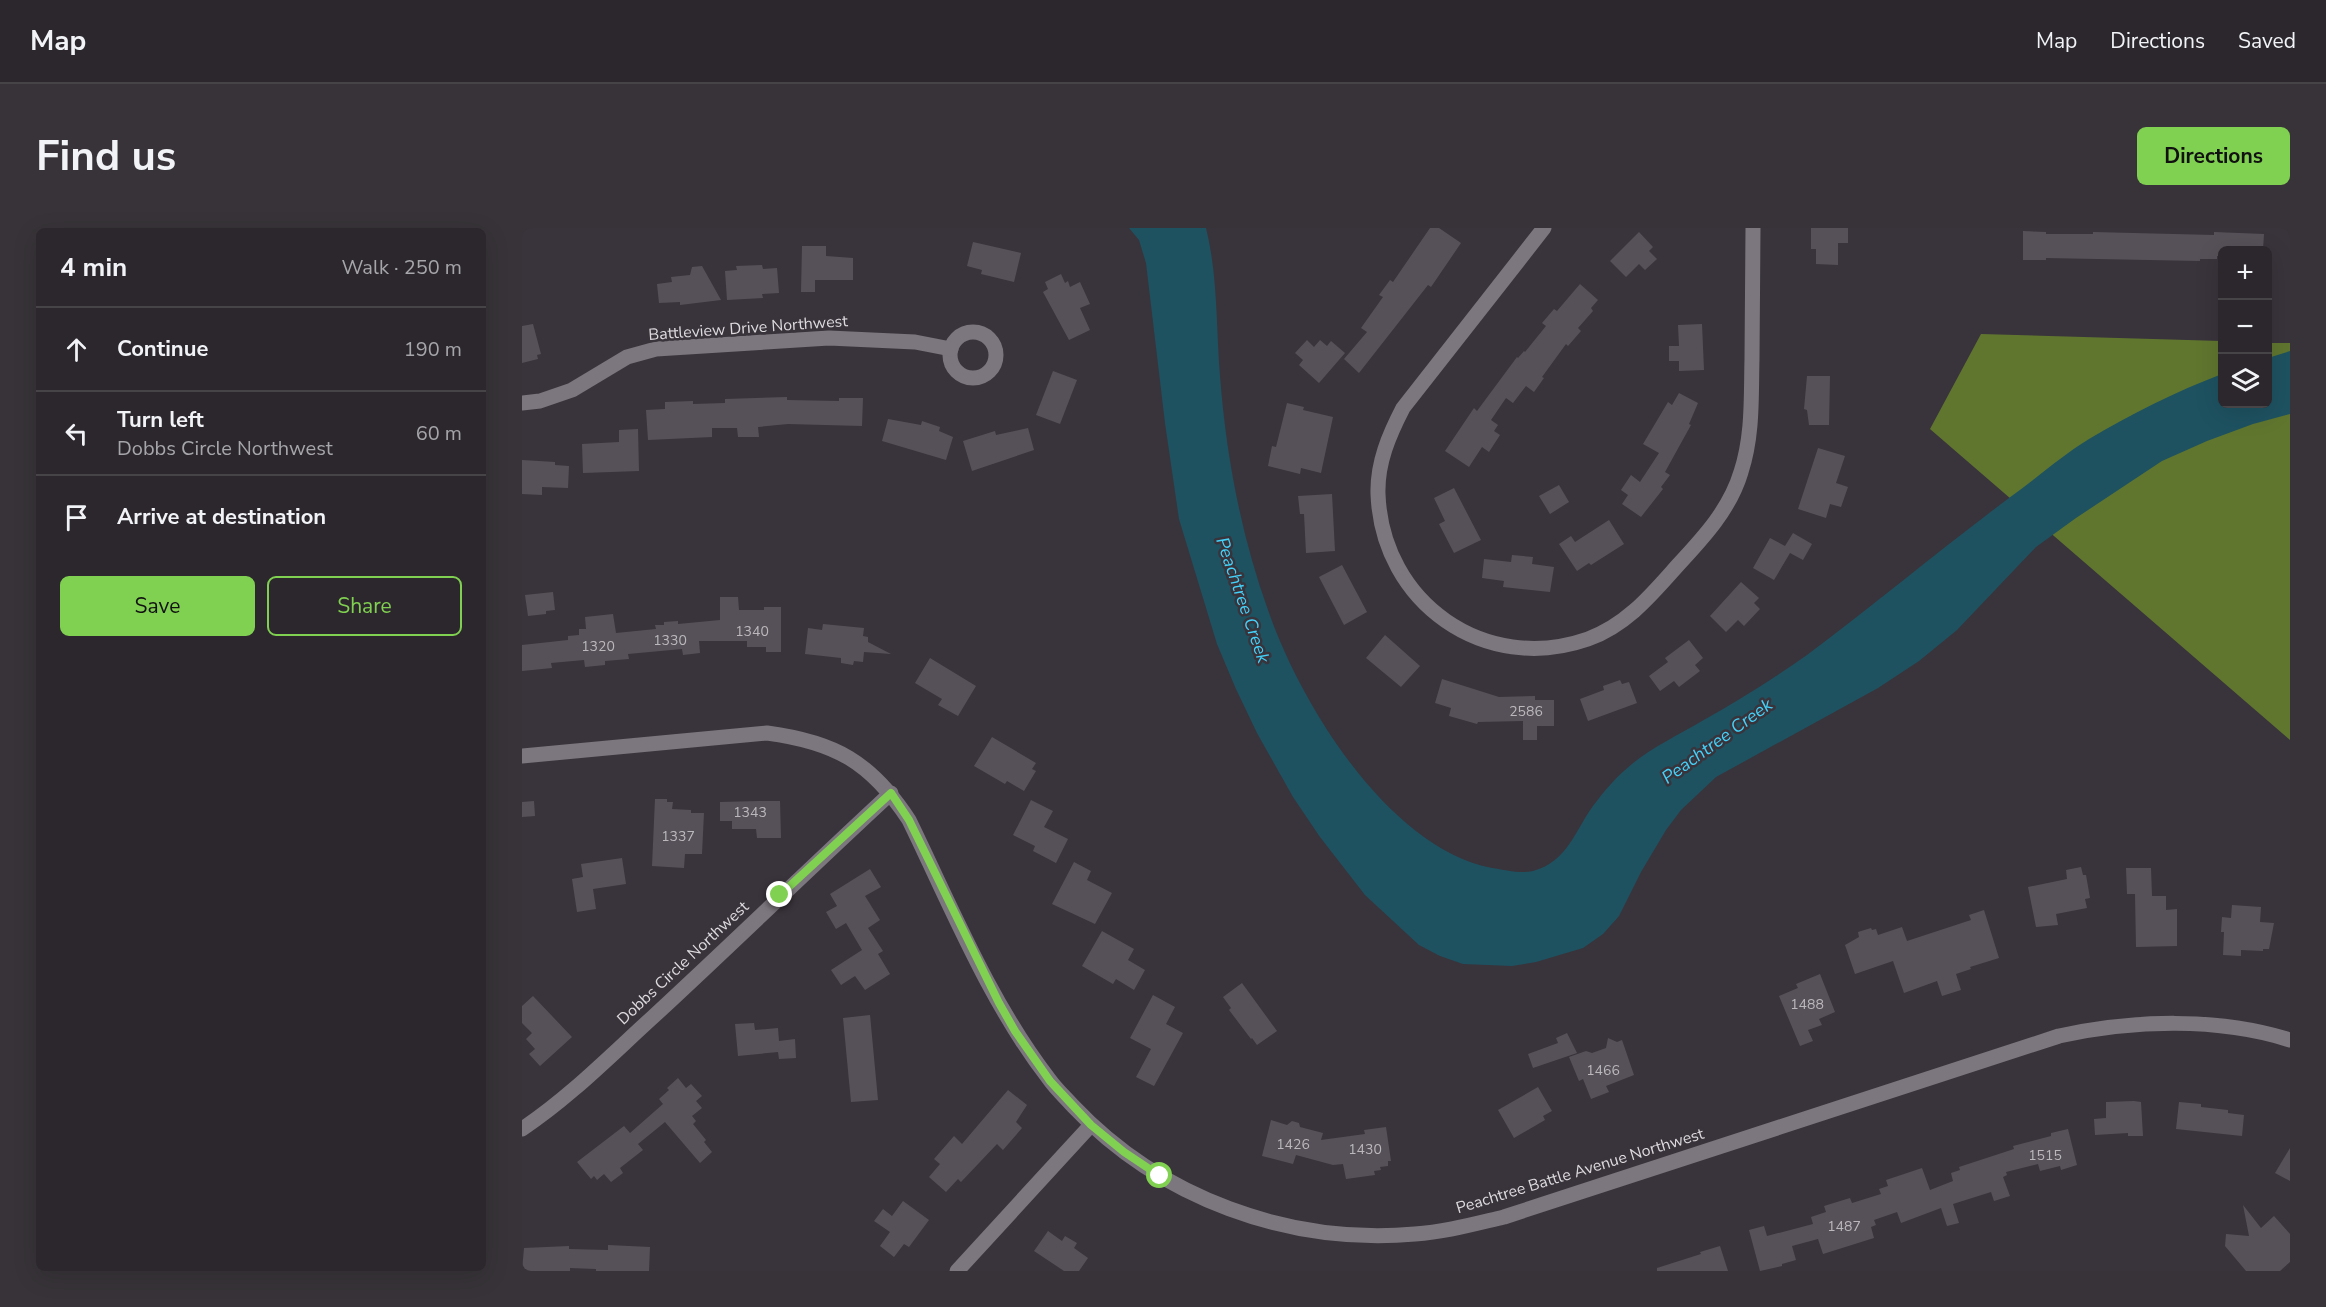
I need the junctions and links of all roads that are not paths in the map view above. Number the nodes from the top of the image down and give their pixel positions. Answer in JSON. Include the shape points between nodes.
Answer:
{"nodes":[{"id":1,"x":1544,"y":228,"type":"edge"},
{"id":2,"x":1753,"y":228,"type":"edge"},
{"id":3,"x":951,"y":349,"type":"dead end"},
{"id":4,"x":522,"y":403,"type":"edge"},
{"id":5,"x":522,"y":756,"type":"edge"},
{"id":6,"x":891,"y":793,"type":"junction"},
{"id":7,"x":2290,"y":1040,"type":"edge"},
{"id":8,"x":1091,"y":1125,"type":"junction"},
{"id":9,"x":522,"y":1129,"type":"edge"},
{"id":10,"x":957,"y":1271,"type":"edge"}],
"edges":[{"from":1,"to":2,"type":"street","via":[[1403,408],[1389,435],[1378,493],[1381,525],[1390,553],[1422,602],[1447,623],[1478,639],[1515,648],[1553,648],[1589,638],[1618,624],[1665,580],[1704,537],[1726,505],[1741,473],[1751,427]]},
{"from":3,"to":4,"type":"street","name":"Battleview Drive Northwest","via":[[915,342],[829,338],[656,349],[627,357],[572,390]]},
{"from":5,"to":6,"type":"street","name":"Peachtree Battle Avenue Northwest","via":[[767,733],[802,738],[839,753],[868,770]]},
{"from":6,"to":8,"type":"street","name":"Peachtree Battle Avenue Northwest","via":[[909,820],[1015,1031],[1050,1081]]},
{"from":6,"to":9,"type":"street","name":"Dobbs Circle Northwest","via":[[564,1098]]},
{"from":7,"to":8,"type":"street","name":"Peachtree Battle Avenue Northwest","via":[[2194,1024],[2085,1030],[1503,1217],[1415,1234],[1325,1233],[1239,1213],[1160,1176]]},
{"from":8,"to":10,"type":"street"}]}
